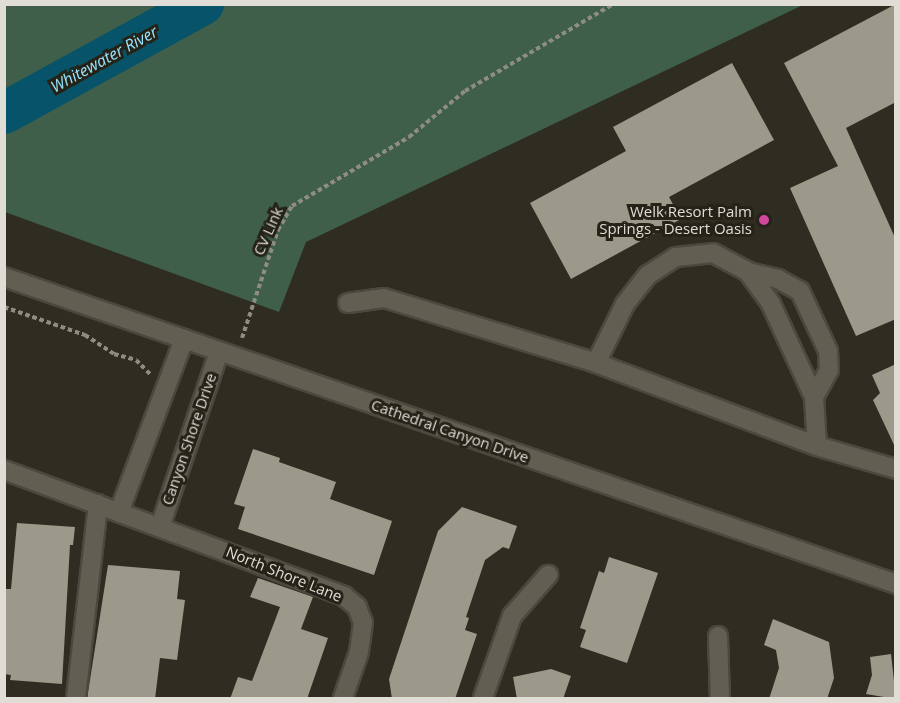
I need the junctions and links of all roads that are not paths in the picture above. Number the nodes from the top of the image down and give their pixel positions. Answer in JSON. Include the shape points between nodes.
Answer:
{"nodes":[{"id":1,"x":748,"y":272,"type":"junction"},
{"id":2,"x":4,"y":278,"type":"edge"},
{"id":3,"x":348,"y":303,"type":"dead end"},
{"id":4,"x":184,"y":339,"type":"junction"},
{"id":5,"x":227,"y":354,"type":"junction"},
{"id":6,"x":596,"y":363,"type":"junction"},
{"id":7,"x":814,"y":397,"type":"junction"},
{"id":8,"x":817,"y":446,"type":"junction"},
{"id":9,"x":896,"y":469,"type":"edge"},
{"id":10,"x":4,"y":470,"type":"edge"},
{"id":11,"x":98,"y":504,"type":"junction"},
{"id":12,"x":119,"y":512,"type":"junction"},
{"id":13,"x":160,"y":527,"type":"junction"},
{"id":14,"x":548,"y":575,"type":"dead end"},
{"id":15,"x":896,"y":584,"type":"edge"},
{"id":16,"x":718,"y":636,"type":"dead end"},
{"id":17,"x":76,"y":699,"type":"edge"},
{"id":18,"x":344,"y":699,"type":"edge"},
{"id":19,"x":483,"y":699,"type":"edge"},
{"id":20,"x":720,"y":699,"type":"edge"}],
"edges":[{"from":1,"to":6,"type":"street","via":[[713,253],[676,257],[648,275],[625,304]]},
{"from":1,"to":7,"type":"street","via":[[771,304]]},
{"from":1,"to":7,"type":"street","via":[[778,279],[800,291],[828,351],[829,370]]},
{"from":2,"to":4,"type":"street","name":"Cathedral Canyon Drive"},
{"from":3,"to":6,"type":"street","via":[[384,298]]},
{"from":4,"to":5,"type":"street","name":"Cathedral Canyon Drive"},
{"from":4,"to":12,"type":"street"},
{"from":5,"to":13,"type":"street","name":"Canyon Shore Drive"},
{"from":5,"to":15,"type":"street","name":"Cathedral Canyon Drive"},
{"from":6,"to":8,"type":"street"},
{"from":7,"to":8,"type":"street"},
{"from":8,"to":9,"type":"street"},
{"from":10,"to":11,"type":"street","name":"North Shore Lane"},
{"from":11,"to":12,"type":"street","name":"North Shore Lane"},
{"from":11,"to":17,"type":"street"},
{"from":12,"to":13,"type":"street","name":"North Shore Lane"},
{"from":13,"to":18,"type":"street","name":"North Shore Lane","via":[[304,579],[344,596],[357,608],[363,623],[359,652]]},
{"from":14,"to":19,"type":"street","via":[[512,616]]},
{"from":16,"to":20,"type":"street"}]}
